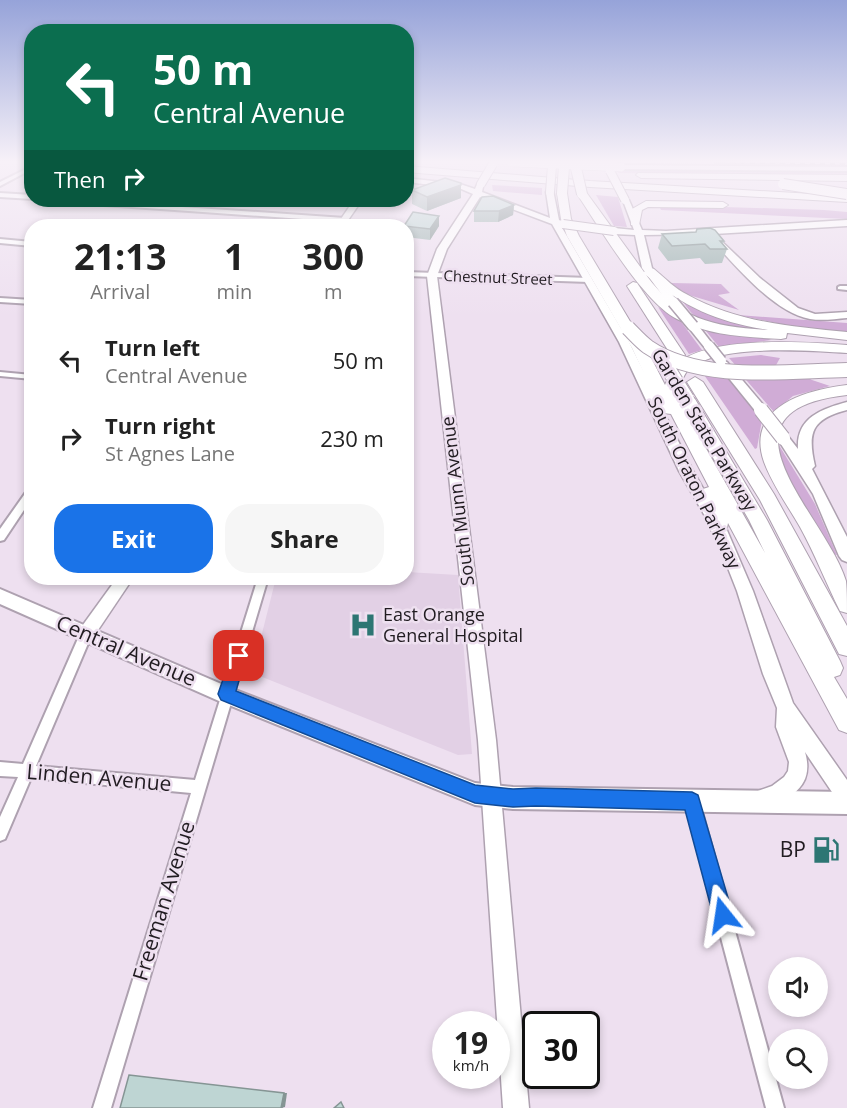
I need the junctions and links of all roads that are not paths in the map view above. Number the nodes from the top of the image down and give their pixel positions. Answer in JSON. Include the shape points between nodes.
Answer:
{"nodes":[{"id":1,"x":239,"y":214,"type":"edge"},
{"id":2,"x":464,"y":214,"type":"edge"},
{"id":3,"x":538,"y":214,"type":"edge"},
{"id":4,"x":563,"y":214,"type":"edge"},
{"id":5,"x":565,"y":214,"type":"edge"},
{"id":6,"x":581,"y":214,"type":"edge"},
{"id":7,"x":588,"y":214,"type":"edge"},
{"id":8,"x":592,"y":214,"type":"edge"},
{"id":9,"x":631,"y":214,"type":"edge"},
{"id":10,"x":636,"y":214,"type":"edge"},
{"id":11,"x":297,"y":219,"type":"edge"},
{"id":12,"x":559,"y":223,"type":"junction"},
{"id":13,"x":847,"y":223,"type":"edge"},
{"id":14,"x":637,"y":229,"type":"junction"},
{"id":15,"x":709,"y":232,"type":"junction"},
{"id":16,"x":0,"y":241,"type":"edge"},
{"id":17,"x":24,"y":243,"type":"edge"},
{"id":18,"x":650,"y":272,"type":"junction"},
{"id":19,"x":414,"y":274,"type":"edge"},
{"id":20,"x":432,"y":276,"type":"junction"},
{"id":21,"x":589,"y":280,"type":"junction"},
{"id":22,"x":0,"y":300,"type":"edge"},
{"id":23,"x":24,"y":302,"type":"edge"},
{"id":24,"x":847,"y":315,"type":"edge"},
{"id":25,"x":628,"y":328,"type":"junction"},
{"id":26,"x":847,"y":337,"type":"edge"},
{"id":27,"x":847,"y":349,"type":"edge"},
{"id":28,"x":847,"y":370,"type":"edge"},
{"id":29,"x":0,"y":374,"type":"edge"},
{"id":30,"x":24,"y":376,"type":"edge"},
{"id":31,"x":691,"y":390,"type":"junction"},
{"id":32,"x":847,"y":390,"type":"edge"},
{"id":33,"x":847,"y":406,"type":"edge"},
{"id":34,"x":811,"y":477,"type":"junction"},
{"id":35,"x":24,"y":502,"type":"edge"},
{"id":36,"x":719,"y":528,"type":"junction"},
{"id":37,"x":0,"y":537,"type":"edge"},
{"id":38,"x":847,"y":556,"type":"edge"},
{"id":39,"x":120,"y":585,"type":"edge"},
{"id":40,"x":261,"y":585,"type":"edge"},
{"id":41,"x":0,"y":596,"type":"edge"},
{"id":42,"x":847,"y":605,"type":"edge"},
{"id":43,"x":86,"y":634,"type":"junction"},
{"id":44,"x":847,"y":647,"type":"edge"},
{"id":45,"x":226,"y":694,"type":"junction"},
{"id":46,"x":847,"y":699,"type":"edge"},
{"id":47,"x":786,"y":708,"type":"junction"},
{"id":48,"x":847,"y":722,"type":"edge"},
{"id":49,"x":0,"y":770,"type":"edge"},
{"id":50,"x":28,"y":772,"type":"junction"},
{"id":51,"x":199,"y":787,"type":"junction"},
{"id":52,"x":493,"y":797,"type":"junction"},
{"id":53,"x":847,"y":797,"type":"edge"},
{"id":54,"x":692,"y":801,"type":"junction"},
{"id":55,"x":754,"y":802,"type":"junction"},
{"id":56,"x":847,"y":803,"type":"edge"},
{"id":57,"x":0,"y":834,"type":"edge"},
{"id":58,"x":102,"y":1108,"type":"edge"},
{"id":59,"x":516,"y":1108,"type":"edge"},
{"id":60,"x":775,"y":1108,"type":"edge"}],
"edges":[{"from":1,"to":11,"type":"street"},
{"from":2,"to":20,"type":"main road","name":"South Munn Avenue","via":[[442,249]]},
{"from":3,"to":12,"type":"main road"},
{"from":4,"to":12,"type":"main road","name":"South Oraton Parkway"},
{"from":5,"to":25,"type":"highway","via":[[571,232]]},
{"from":6,"to":31,"type":"highway","name":"Garden State Parkway","bridge":true,"via":[[589,242],[664,362]]},
{"from":7,"to":31,"type":"highway","name":"Garden State Parkway","via":[[678,355]]},
{"from":8,"to":26,"type":"highway","via":[[654,295],[682,316],[738,332]]},
{"from":9,"to":14,"type":"main road","bridge":true},
{"from":10,"to":14,"type":"highway"},
{"from":12,"to":14,"type":"main road","bridge":true,"via":[[614,231]]},
{"from":12,"to":21,"type":"main road","name":"South Oraton Parkway"},
{"from":13,"to":15,"type":"main road"},
{"from":14,"to":15,"type":"main road"},
{"from":14,"to":18,"type":"main road"},
{"from":15,"to":24,"type":"main road","via":[[742,267],[792,308],[806,315]]},
{"from":16,"to":17,"type":"street"},
{"from":18,"to":26,"type":"highway","via":[[682,297],[713,311],[774,326]]},
{"from":18,"to":34,"type":"main road","bridge":true},
{"from":19,"to":20,"type":"street","name":"Chestnut Street"},
{"from":20,"to":21,"type":"street","name":"Chestnut Street"},
{"from":20,"to":52,"type":"main road","name":"South Munn Avenue"},
{"from":21,"to":36,"type":"main road","name":"South Oraton Parkway"},
{"from":22,"to":23,"type":"street"},
{"from":25,"to":28,"type":"highway","bridge":true,"via":[[653,350],[697,366],[731,370]]},
{"from":25,"to":36,"type":"highway","via":[[719,516]]},
{"from":27,"to":48,"type":"highway","via":[[773,346],[718,352],[686,365],[675,378],[671,391],[678,413]]},
{"from":29,"to":30,"type":"street"},
{"from":31,"to":44,"type":"highway","name":"Garden State Parkway","via":[[764,492]]},
{"from":31,"to":46,"type":"highway","name":"Garden State Parkway"},
{"from":32,"to":42,"type":"highway","via":[[811,397],[788,407],[773,423],[768,442],[774,464]]},
{"from":33,"to":34,"type":"main road","via":[[822,415],[806,429],[803,449]]},
{"from":34,"to":38,"type":"main road"},
{"from":35,"to":37,"type":"street"},
{"from":36,"to":47,"type":"main road","name":"South Oraton Parkway"},
{"from":39,"to":43,"type":"main road"},
{"from":40,"to":45,"type":"street","name":"Freeman Avenue"},
{"from":41,"to":43,"type":"main road","name":"Central Avenue"},
{"from":43,"to":45,"type":"main road","name":"Central Avenue"},
{"from":43,"to":50,"type":"street"},
{"from":45,"to":51,"type":"street","name":"Freeman Avenue"},
{"from":45,"to":52,"type":"main road","name":"Central Avenue","via":[[456,787]]},
{"from":47,"to":53,"type":"main road","name":"South Oraton Parkway"},
{"from":47,"to":55,"type":"main road","via":[[784,725],[796,753],[797,777],[786,788]]},
{"from":49,"to":50,"type":"street","name":"Linden Avenue"},
{"from":50,"to":51,"type":"street","name":"Linden Avenue"},
{"from":50,"to":57,"type":"street"},
{"from":51,"to":58,"type":"street","name":"Freeman Avenue"},
{"from":52,"to":54,"type":"main road","name":"Central Avenue"},
{"from":52,"to":59,"type":"main road","name":"South Munn Avenue"},
{"from":54,"to":55,"type":"main road","name":"Central Avenue"},
{"from":54,"to":60,"type":"street"},
{"from":55,"to":56,"type":"main road","name":"Central Avenue"}]}
